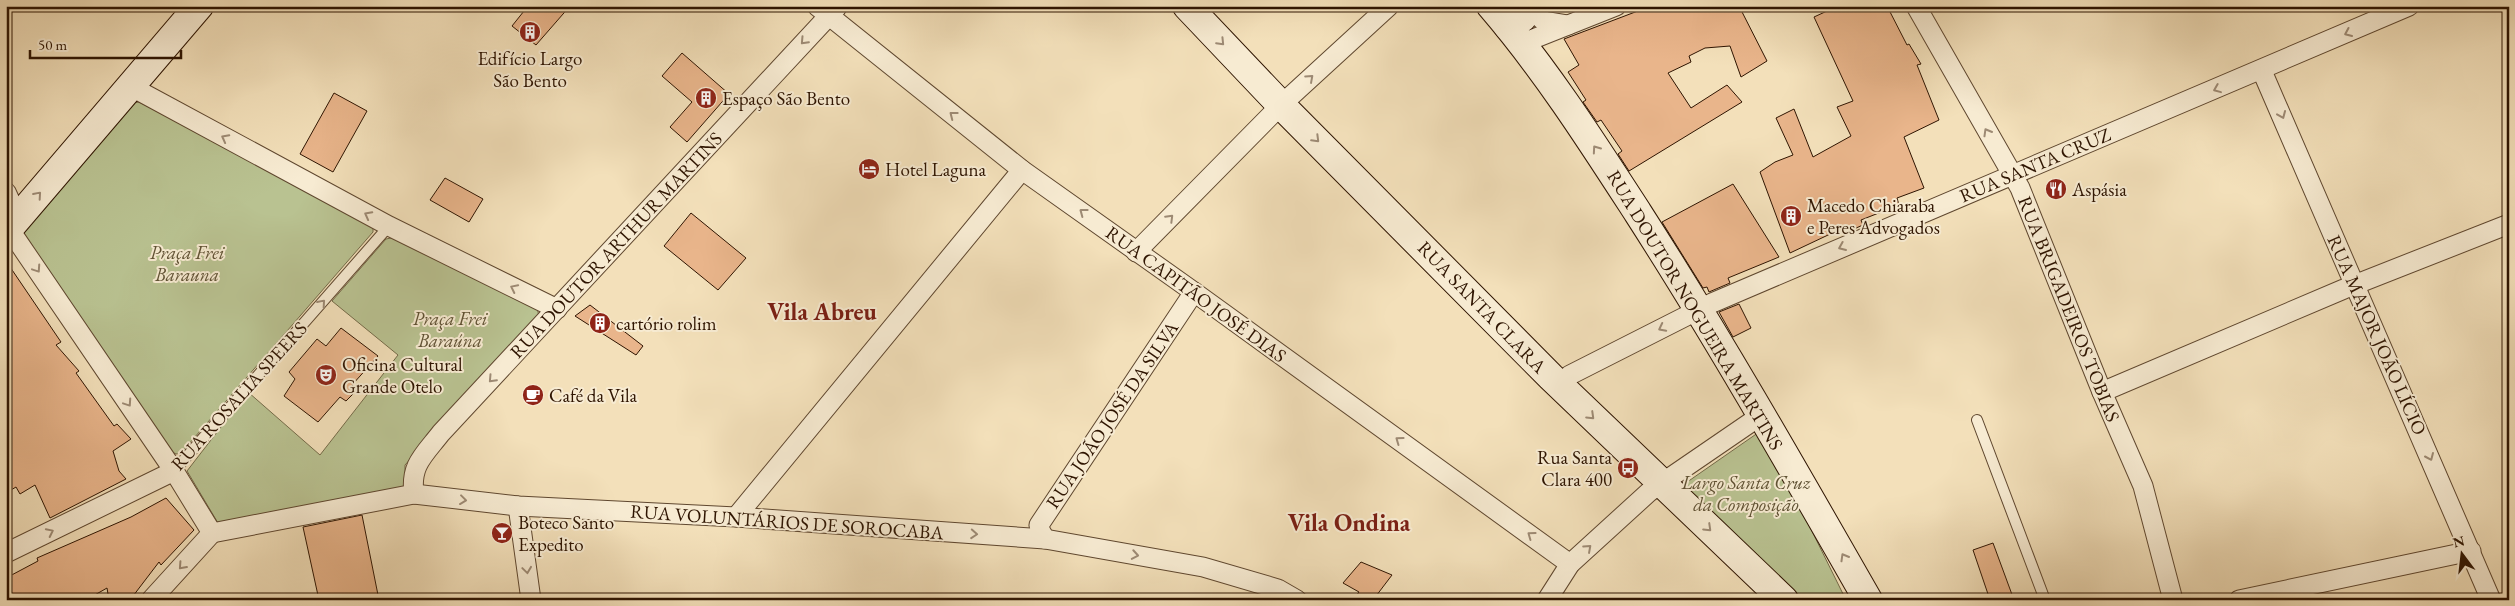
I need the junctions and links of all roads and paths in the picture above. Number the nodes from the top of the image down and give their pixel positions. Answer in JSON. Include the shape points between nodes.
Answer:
{"nodes":[{"id":1,"x":199,"y":6,"type":"edge"},
{"id":2,"x":1187,"y":6,"type":"edge"},
{"id":3,"x":1389,"y":6,"type":"edge"},
{"id":4,"x":1616,"y":6,"type":"edge"},
{"id":5,"x":1916,"y":6,"type":"edge"},
{"id":6,"x":2409,"y":6,"type":"edge"},
{"id":7,"x":828,"y":9,"type":"edge"},
{"id":8,"x":2375,"y":13,"type":"edge"},
{"id":9,"x":1514,"y":18,"type":"edge"},
{"id":10,"x":1568,"y":25,"type":"junction"},
{"id":11,"x":2262,"y":71,"type":"junction"},
{"id":12,"x":139,"y":78,"type":"junction"},
{"id":13,"x":1281,"y":105,"type":"junction"},
{"id":14,"x":1022,"y":170,"type":"junction"},
{"id":15,"x":2011,"y":174,"type":"junction"},
{"id":16,"x":6,"y":192,"type":"edge"},
{"id":17,"x":2509,"y":224,"type":"edge"},
{"id":18,"x":389,"y":226,"type":"junction"},
{"id":19,"x":10,"y":228,"type":"edge"},
{"id":20,"x":1136,"y":252,"type":"junction"},
{"id":21,"x":2355,"y":285,"type":"junction"},
{"id":22,"x":1194,"y":292,"type":"junction"},
{"id":23,"x":557,"y":309,"type":"junction"},
{"id":24,"x":1700,"y":309,"type":"junction"},
{"id":25,"x":1561,"y":386,"type":"junction"},
{"id":26,"x":2102,"y":392,"type":"junction"},
{"id":27,"x":1762,"y":420,"type":"junction"},
{"id":28,"x":1977,"y":420,"type":"dead end"},
{"id":29,"x":174,"y":471,"type":"junction"},
{"id":30,"x":1665,"y":486,"type":"junction"},
{"id":31,"x":414,"y":494,"type":"junction"},
{"id":32,"x":518,"y":506,"type":"junction"},
{"id":33,"x":736,"y":518,"type":"junction"},
{"id":34,"x":212,"y":533,"type":"junction"},
{"id":35,"x":1045,"y":539,"type":"junction"},
{"id":36,"x":2471,"y":551,"type":"junction"},
{"id":37,"x":6,"y":553,"type":"edge"},
{"id":38,"x":1570,"y":564,"type":"junction"},
{"id":39,"x":152,"y":600,"type":"edge"},
{"id":40,"x":531,"y":600,"type":"edge"},
{"id":41,"x":1297,"y":600,"type":"edge"},
{"id":42,"x":1547,"y":600,"type":"edge"},
{"id":43,"x":1784,"y":600,"type":"edge"},
{"id":44,"x":1868,"y":600,"type":"edge"},
{"id":45,"x":2045,"y":600,"type":"edge"},
{"id":46,"x":2173,"y":600,"type":"edge"},
{"id":47,"x":2239,"y":600,"type":"edge"},
{"id":48,"x":2491,"y":600,"type":"edge"}],
"edges":[{"from":1,"to":12,"type":"main road"},
{"from":2,"to":13,"type":"main road","name":"RUA SANTA CLARA","one_way":true},
{"from":13,"to":3,"type":"street","one_way":true},
{"from":4,"to":10,"type":"street"},
{"from":15,"to":5,"type":"street","name":"RUA BRIGADEIROS TOBIAS","one_way":true},
{"from":6,"to":8,"type":"street","name":"RUA SANTA CRUZ"},
{"from":14,"to":7,"type":"street","name":"RUA CAPITÃO JOSÉ DIAS","one_way":true},
{"from":7,"to":23,"type":"street","name":"RUA DOUTOR ARTHUR MARTINS","one_way":true},
{"from":8,"to":11,"type":"street","name":"RUA SANTA CRUZ","one_way":true},
{"from":9,"to":10,"type":"street"},
{"from":9,"to":10,"type":"street"},
{"from":24,"to":9,"type":"main road","name":"RUA DOUTOR NOGUEIRA MARTINS","one_way":true},
{"from":11,"to":15,"type":"street","name":"RUA SANTA CRUZ","one_way":true},
{"from":11,"to":21,"type":"street","name":"RUA MAJOR JOÃO LÍCIO","one_way":true},
{"from":18,"to":12,"type":"street","one_way":true,"via":[[141,92],[137,84]]},
{"from":19,"to":12,"type":"main road","one_way":true},
{"from":20,"to":13,"type":"street","one_way":true},
{"from":13,"to":25,"type":"main road","name":"RUA SANTA CLARA","one_way":true},
{"from":20,"to":14,"type":"street","name":"RUA CAPITÃO JOSÉ DIAS","one_way":true,"via":[[1081,209]]},
{"from":14,"to":33,"type":"street"},
{"from":15,"to":24,"type":"street","name":"RUA SANTA CRUZ","one_way":true},
{"from":15,"to":26,"type":"street","name":"RUA BRIGADEIROS TOBIAS","via":[[2020,188]]},
{"from":16,"to":19,"type":"street"},
{"from":17,"to":21,"type":"street"},
{"from":23,"to":18,"type":"street","one_way":true},
{"from":29,"to":18,"type":"lane","name":"RUA ROSALIA SPEERS","one_way":true},
{"from":19,"to":29,"type":"street","one_way":true},
{"from":20,"to":22,"type":"street","name":"RUA CAPITÃO JOSÉ DIAS"},
{"from":21,"to":26,"type":"street"},
{"from":21,"to":36,"type":"street","name":"RUA MAJOR JOÃO LÍCIO","one_way":true},
{"from":22,"to":35,"type":"street","name":"RUA JOÃO JOSÉ DA SILVA","via":[[1039,524]]},
{"from":38,"to":22,"type":"street","name":"RUA CAPITÃO JOSÉ DIAS","one_way":true},
{"from":23,"to":31,"type":"street","name":"RUA DOUTOR ARTHUR MARTINS","one_way":true,"via":[[441,433],[416,466],[412,481]]},
{"from":24,"to":25,"type":"street","name":"RUA SANTA CRUZ","one_way":true,"via":[[1570,375]]},
{"from":24,"to":27,"type":"main road","name":"RUA DOUTOR NOGUEIRA MARTINS"},
{"from":25,"to":30,"type":"main road","name":"RUA SANTA CLARA","one_way":true},
{"from":26,"to":46,"type":"street","name":"RUA BRIGADEIROS TOBIAS","via":[[2143,486]]},
{"from":27,"to":30,"type":"street","via":[[1670,486]]},
{"from":44,"to":27,"type":"main road","name":"RUA DOUTOR NOGUEIRA MARTINS","one_way":true},
{"from":28,"to":45,"type":"lane"},
{"from":29,"to":34,"type":"street"},
{"from":37,"to":29,"type":"street","name":"RUA ROSALIA SPEERS","one_way":true},
{"from":38,"to":30,"type":"street","one_way":true},
{"from":30,"to":43,"type":"main road","name":"RUA SANTA CLARA","one_way":true},
{"from":31,"to":32,"type":"street","name":"RUA VOLUNTÁRIOS DE SOROCABA","one_way":true},
{"from":31,"to":34,"type":"street","name":"RUA VOLUNTÁRIOS DE SOROCABA"},
{"from":32,"to":33,"type":"street","name":"RUA VOLUNTÁRIOS DE SOROCABA"},
{"from":32,"to":40,"type":"street","one_way":true},
{"from":33,"to":35,"type":"street","name":"RUA VOLUNTÁRIOS DE SOROCABA","one_way":true},
{"from":34,"to":39,"type":"street","one_way":true},
{"from":35,"to":41,"type":"street","name":"RUA VOLUNTÁRIOS DE SOROCABA","one_way":true,"via":[[1203,567],[1278,588]]},
{"from":36,"to":47,"type":"street"},
{"from":36,"to":48,"type":"street","name":"RUA MAJOR JOÃO LÍCIO"},
{"from":38,"to":42,"type":"street"}]}
